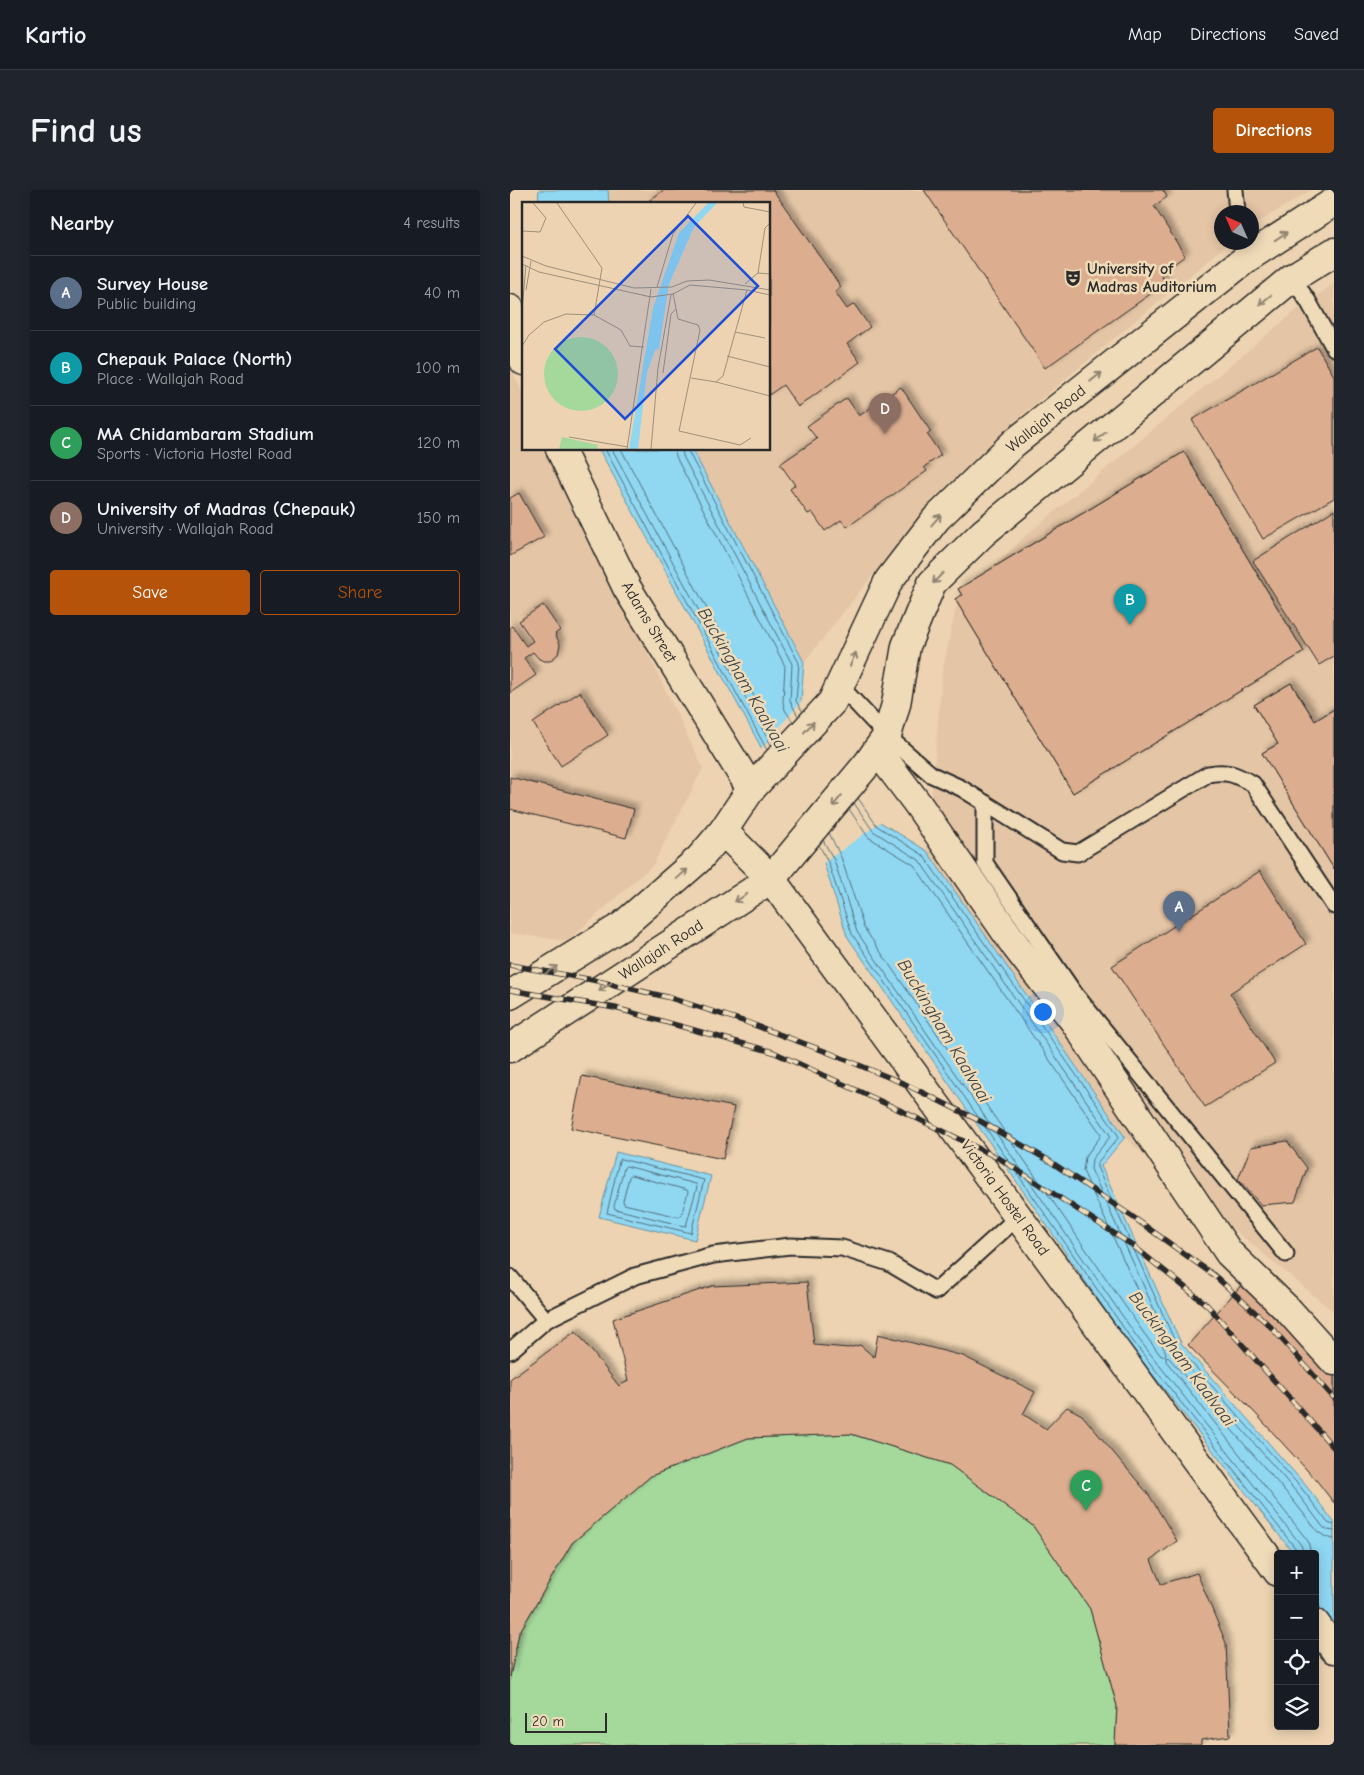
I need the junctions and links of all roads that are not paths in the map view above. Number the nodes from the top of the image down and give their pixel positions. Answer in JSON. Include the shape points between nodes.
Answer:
{"nodes":[{"id":1,"x":1235,"y":190,"type":"edge"},
{"id":2,"x":1334,"y":202,"type":"edge"},
{"id":3,"x":1236,"y":205,"type":"edge"},
{"id":4,"x":1259,"y":242,"type":"edge"},
{"id":5,"x":1244,"y":250,"type":"edge"},
{"id":6,"x":1334,"y":252,"type":"edge"},
{"id":7,"x":1292,"y":278,"type":"junction"},
{"id":8,"x":510,"y":309,"type":"edge"},
{"id":9,"x":1334,"y":348,"type":"edge"},
{"id":10,"x":522,"y":354,"type":"edge"},
{"id":11,"x":560,"y":450,"type":"edge"},
{"id":12,"x":836,"y":695,"type":"junction"},
{"id":13,"x":877,"y":750,"type":"junction"},
{"id":14,"x":751,"y":788,"type":"junction"},
{"id":15,"x":985,"y":803,"type":"junction"},
{"id":16,"x":723,"y":831,"type":"junction"},
{"id":17,"x":770,"y":879,"type":"junction"},
{"id":18,"x":1334,"y":906,"type":"edge"},
{"id":19,"x":510,"y":995,"type":"edge"},
{"id":20,"x":510,"y":1048,"type":"edge"},
{"id":21,"x":1019,"y":1216,"type":"junction"},
{"id":22,"x":1286,"y":1254,"type":"dead end"},
{"id":23,"x":510,"y":1278,"type":"edge"},
{"id":24,"x":546,"y":1320,"type":"junction"},
{"id":25,"x":510,"y":1351,"type":"edge"},
{"id":26,"x":1334,"y":1361,"type":"edge"},
{"id":27,"x":1274,"y":1567,"type":"edge"},
{"id":28,"x":1319,"y":1628,"type":"edge"},
{"id":29,"x":1334,"y":1649,"type":"edge"}],
"edges":[{"from":1,"to":3,"type":"lane"},
{"from":4,"to":2,"type":"main road","name":"Wallajah Road","one_way":true},
{"from":12,"to":5,"type":"main road","name":"Wallajah Road","one_way":true,"via":[[889,580],[936,519],[1014,443]]},
{"from":6,"to":7,"type":"main road"},
{"from":7,"to":9,"type":"lane"},
{"from":7,"to":13,"type":"main road","one_way":true,"via":[[983,533],[932,583],[906,646],[896,704]]},
{"from":8,"to":10,"type":"main road"},
{"from":11,"to":14,"type":"main road","name":"Adams Street","via":[[627,588]]},
{"from":12,"to":13,"type":"lane"},
{"from":14,"to":12,"type":"main road","name":"Wallajah Road","one_way":true},
{"from":13,"to":15,"type":"lane","via":[[961,788]]},
{"from":13,"to":17,"type":"main road","name":"Wallajah Road","one_way":true},
{"from":13,"to":26,"type":"main road","via":[[1017,948],[1074,1021],[1229,1253],[1290,1312]]},
{"from":14,"to":16,"type":"main road"},
{"from":15,"to":18,"type":"lane","via":[[1062,851],[1078,853],[1208,774],[1233,774],[1252,784]]},
{"from":15,"to":22,"type":"lane","via":[[985,864],[1075,994]]},
{"from":16,"to":17,"type":"main road","name":"Victoria Hostel Road"},
{"from":19,"to":16,"type":"main road","one_way":true,"via":[[622,926],[699,859]]},
{"from":17,"to":20,"type":"main road","name":"Wallajah Road","one_way":true},
{"from":17,"to":21,"type":"main road","name":"Victoria Hostel Road"},
{"from":21,"to":24,"type":"lane","via":[[936,1291],[889,1263],[842,1248],[790,1246],[713,1255],[635,1276]]},
{"from":21,"to":27,"type":"main road","name":"Victoria Hostel Road"},
{"from":23,"to":24,"type":"lane"},
{"from":24,"to":25,"type":"lane"},
{"from":28,"to":29,"type":"main road"}]}
